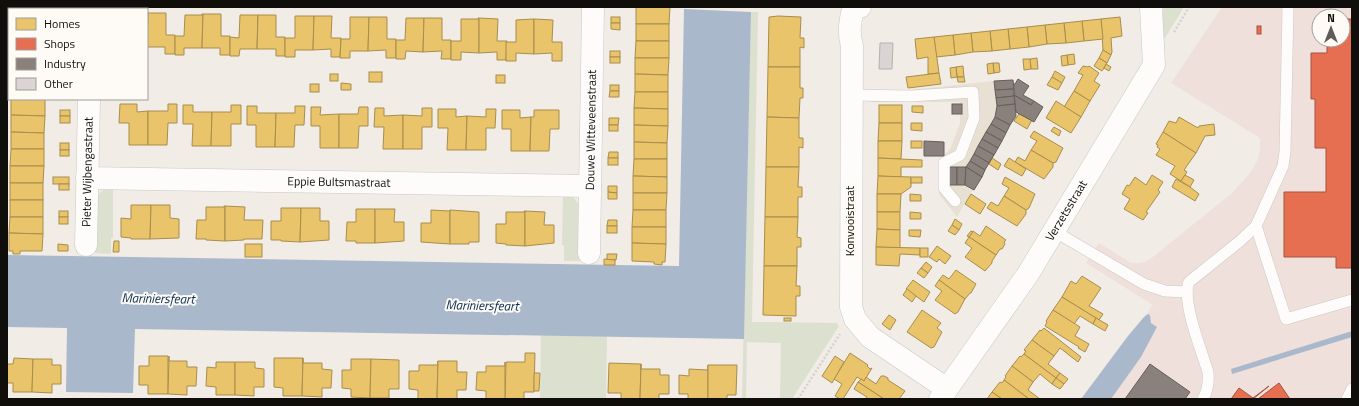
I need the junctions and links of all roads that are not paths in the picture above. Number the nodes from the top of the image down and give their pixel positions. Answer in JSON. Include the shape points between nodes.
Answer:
{"nodes":[{"id":1,"x":593,"y":7,"type":"edge"},
{"id":2,"x":860,"y":7,"type":"edge"},
{"id":3,"x":1151,"y":7,"type":"edge"},
{"id":4,"x":1288,"y":7,"type":"edge"},
{"id":5,"x":853,"y":8,"type":"edge"},
{"id":6,"x":851,"y":95,"type":"junction"},
{"id":7,"x":89,"y":100,"type":"edge"},
{"id":8,"x":87,"y":178,"type":"junction"},
{"id":9,"x":590,"y":186,"type":"junction"},
{"id":10,"x":955,"y":201,"type":"dead end"},
{"id":11,"x":1256,"y":226,"type":"junction"},
{"id":12,"x":1054,"y":231,"type":"junction"},
{"id":13,"x":86,"y":245,"type":"dead end"},
{"id":14,"x":589,"y":253,"type":"dead end"},
{"id":15,"x":1187,"y":292,"type":"junction"},
{"id":16,"x":1352,"y":300,"type":"edge"},
{"id":17,"x":1352,"y":389,"type":"edge"},
{"id":18,"x":943,"y":394,"type":"edge"},
{"id":19,"x":1203,"y":399,"type":"edge"},
{"id":20,"x":1347,"y":399,"type":"edge"}],
"edges":[{"from":1,"to":9,"type":"street","name":"Douwe Witteveenstraat"},
{"from":2,"to":5,"type":"street"},
{"from":3,"to":12,"type":"street","name":"Verzetsstraat","via":[[1154,65]]},
{"from":4,"to":11,"type":"lane","via":[[1283,166]]},
{"from":5,"to":6,"type":"street","name":"Konvooistraat","via":[[849,27],[852,46]]},
{"from":6,"to":10,"type":"lane","via":[[911,96],[973,92],[974,118],[960,155],[944,163],[944,188]]},
{"from":6,"to":18,"type":"street","name":"Konvooistraat","via":[[851,306],[855,319],[870,337]]},
{"from":7,"to":8,"type":"street","name":"Pieter Wijbengastraat"},
{"from":8,"to":9,"type":"street","name":"Eppie Bultsmastraat"},
{"from":8,"to":13,"type":"street","name":"Pieter Wijbengastraat"},
{"from":9,"to":14,"type":"street","name":"Douwe Witteveenstraat"},
{"from":11,"to":15,"type":"lane","via":[[1189,282]]},
{"from":11,"to":16,"type":"lane","via":[[1286,319]]},
{"from":12,"to":15,"type":"lane","via":[[1144,284],[1165,291]]},
{"from":12,"to":18,"type":"street","name":"Verzetsstraat","via":[[1028,274]]},
{"from":15,"to":19,"type":"lane","via":[[1188,306],[1208,372],[1208,389]]},
{"from":17,"to":20,"type":"lane"}]}
